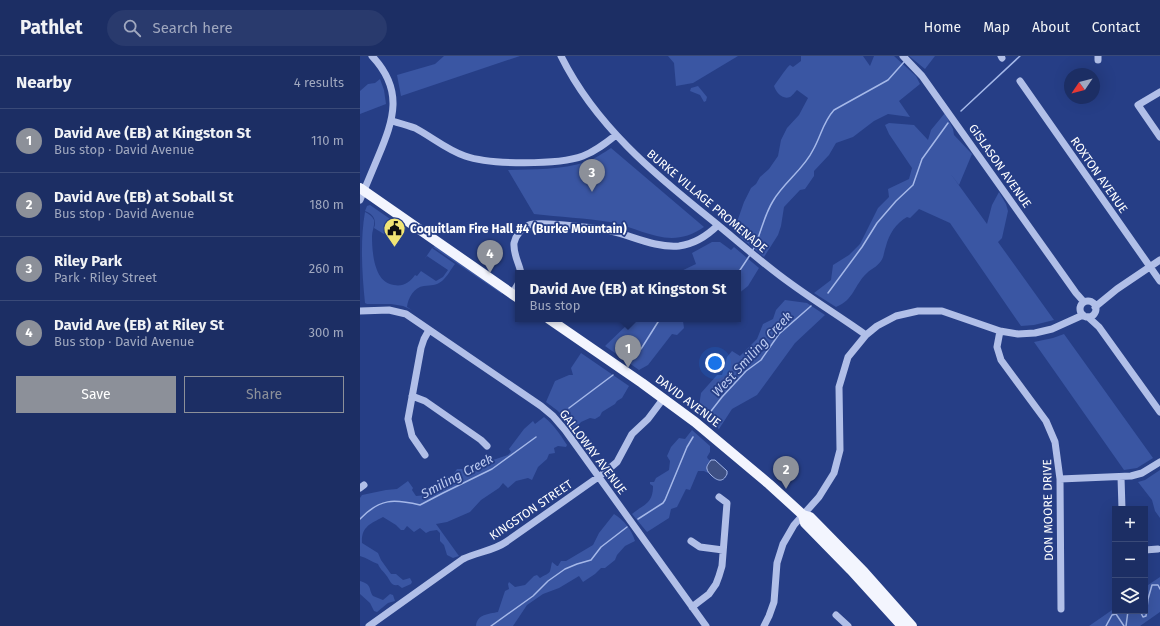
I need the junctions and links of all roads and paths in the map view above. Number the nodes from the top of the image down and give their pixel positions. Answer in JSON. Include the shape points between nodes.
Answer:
{"nodes":[{"id":1,"x":372,"y":56,"type":"edge"},
{"id":2,"x":561,"y":56,"type":"edge"},
{"id":3,"x":903,"y":56,"type":"edge"},
{"id":4,"x":1020,"y":82,"type":"dead end"},
{"id":5,"x":1160,"y":92,"type":"edge"},
{"id":6,"x":392,"y":121,"type":"junction"},
{"id":7,"x":616,"y":135,"type":"junction"},
{"id":8,"x":1160,"y":137,"type":"edge"},
{"id":9,"x":361,"y":187,"type":"edge"},
{"id":10,"x":360,"y":200,"type":"edge"},
{"id":11,"x":718,"y":225,"type":"junction"},
{"id":12,"x":1160,"y":260,"type":"edge"},
{"id":13,"x":1150,"y":267,"type":"junction"},
{"id":14,"x":520,"y":270,"type":"edge"},
{"id":15,"x":1160,"y":281,"type":"edge"},
{"id":16,"x":515,"y":296,"type":"edge"},
{"id":17,"x":1087,"y":309,"type":"junction"},
{"id":18,"x":360,"y":311,"type":"edge"},
{"id":19,"x":552,"y":322,"type":"edge"},
{"id":20,"x":429,"y":330,"type":"junction"},
{"id":21,"x":1000,"y":331,"type":"junction"},
{"id":22,"x":866,"y":335,"type":"junction"},
{"id":23,"x":412,"y":396,"type":"junction"},
{"id":24,"x":663,"y":399,"type":"junction"},
{"id":25,"x":1160,"y":412,"type":"edge"},
{"id":26,"x":487,"y":446,"type":"dead end"},
{"id":27,"x":425,"y":454,"type":"dead end"},
{"id":28,"x":1160,"y":462,"type":"edge"},
{"id":29,"x":599,"y":477,"type":"junction"},
{"id":30,"x":1121,"y":477,"type":"junction"},
{"id":31,"x":1060,"y":479,"type":"junction"},
{"id":32,"x":719,"y":497,"type":"dead end"},
{"id":33,"x":1122,"y":506,"type":"edge"},
{"id":34,"x":803,"y":515,"type":"junction"},
{"id":35,"x":691,"y":541,"type":"dead end"},
{"id":36,"x":1158,"y":549,"type":"dead end"},
{"id":37,"x":723,"y":550,"type":"junction"},
{"id":38,"x":1148,"y":550,"type":"edge"},
{"id":39,"x":692,"y":607,"type":"junction"},
{"id":40,"x":1061,"y":609,"type":"dead end"},
{"id":41,"x":836,"y":616,"type":"dead end"},
{"id":42,"x":369,"y":626,"type":"edge"},
{"id":43,"x":706,"y":626,"type":"edge"},
{"id":44,"x":764,"y":626,"type":"edge"},
{"id":45,"x":848,"y":626,"type":"edge"},
{"id":46,"x":902,"y":626,"type":"edge"},
{"id":47,"x":912,"y":626,"type":"edge"}],
"edges":[{"from":1,"to":6,"type":"street","via":[[382,68],[390,87]]},
{"from":2,"to":7,"type":"street","name":"BURKE VILLAGE PROMENADE","via":[[585,97]]},
{"from":3,"to":17,"type":"street","name":"GISLASON AVENUE","via":[[922,76]]},
{"from":4,"to":13,"type":"street","name":"ROXTON AVENUE"},
{"from":5,"to":8,"type":"street","via":[[1138,105]]},
{"from":6,"to":7,"type":"street","via":[[415,128],[457,153],[486,161],[568,160],[590,153]]},
{"from":6,"to":9,"type":"street","via":[[386,139]]},
{"from":7,"to":11,"type":"street","name":"BURKE VILLAGE PROMENADE"},
{"from":9,"to":10,"type":"street"},
{"from":9,"to":16,"type":"main road"},
{"from":11,"to":14,"type":"street","via":[[699,240],[673,246],[656,245],[605,229],[532,224],[521,230],[514,243]]},
{"from":11,"to":22,"type":"street","name":"BURKE VILLAGE PROMENADE","via":[[794,286]]},
{"from":12,"to":13,"type":"street"},
{"from":13,"to":15,"type":"street","name":"ROXTON AVENUE"},
{"from":13,"to":17,"type":"street"},
{"from":17,"to":21,"type":"street","via":[[1064,325],[1052,329],[1018,334]]},
{"from":17,"to":25,"type":"street","name":"GISLASON AVENUE"},
{"from":18,"to":20,"type":"street","name":"GALLOWAY AVENUE","via":[[398,311]]},
{"from":19,"to":24,"type":"main road","name":"DAVID AVENUE"},
{"from":20,"to":23,"type":"street","via":[[421,348]]},
{"from":20,"to":29,"type":"street","name":"GALLOWAY AVENUE","via":[[547,411],[559,422]]},
{"from":21,"to":22,"type":"street","via":[[942,312],[918,311],[896,316]]},
{"from":21,"to":31,"type":"street","name":"DON MOORE DRIVE","via":[[997,347],[1001,360],[1051,431]]},
{"from":22,"to":34,"type":"street","via":[[848,357],[839,387],[840,450],[834,473],[819,497]]},
{"from":23,"to":26,"type":"street","via":[[425,401]]},
{"from":23,"to":27,"type":"street","via":[[408,413],[409,428],[414,440]]},
{"from":24,"to":29,"type":"street","name":"KINGSTON STREET","via":[[648,419],[632,434],[617,462]]},
{"from":24,"to":34,"type":"main road","name":"DAVID AVENUE","via":[[727,449]]},
{"from":28,"to":30,"type":"street","via":[[1139,474]]},
{"from":29,"to":39,"type":"street","name":"GALLOWAY AVENUE"},
{"from":29,"to":42,"type":"street","name":"KINGSTON STREET","via":[[502,545],[463,559]]},
{"from":30,"to":31,"type":"street"},
{"from":30,"to":33,"type":"street"},
{"from":31,"to":40,"type":"street","name":"DON MOORE DRIVE"},
{"from":32,"to":37,"type":"street","via":[[727,504]]},
{"from":34,"to":44,"type":"street","via":[[789,532],[781,550],[774,602]]},
{"from":34,"to":46,"type":"main road","name":"DAVID AVENUE","via":[[805,523]]},
{"from":34,"to":47,"type":"main road","name":"DAVID AVENUE","via":[[810,517],[850,557]]},
{"from":35,"to":37,"type":"street","via":[[700,547]]},
{"from":36,"to":38,"type":"street"},
{"from":37,"to":39,"type":"street","via":[[721,572],[716,584],[709,594]]},
{"from":39,"to":43,"type":"street","name":"GALLOWAY AVENUE"},
{"from":41,"to":45,"type":"street"}]}
